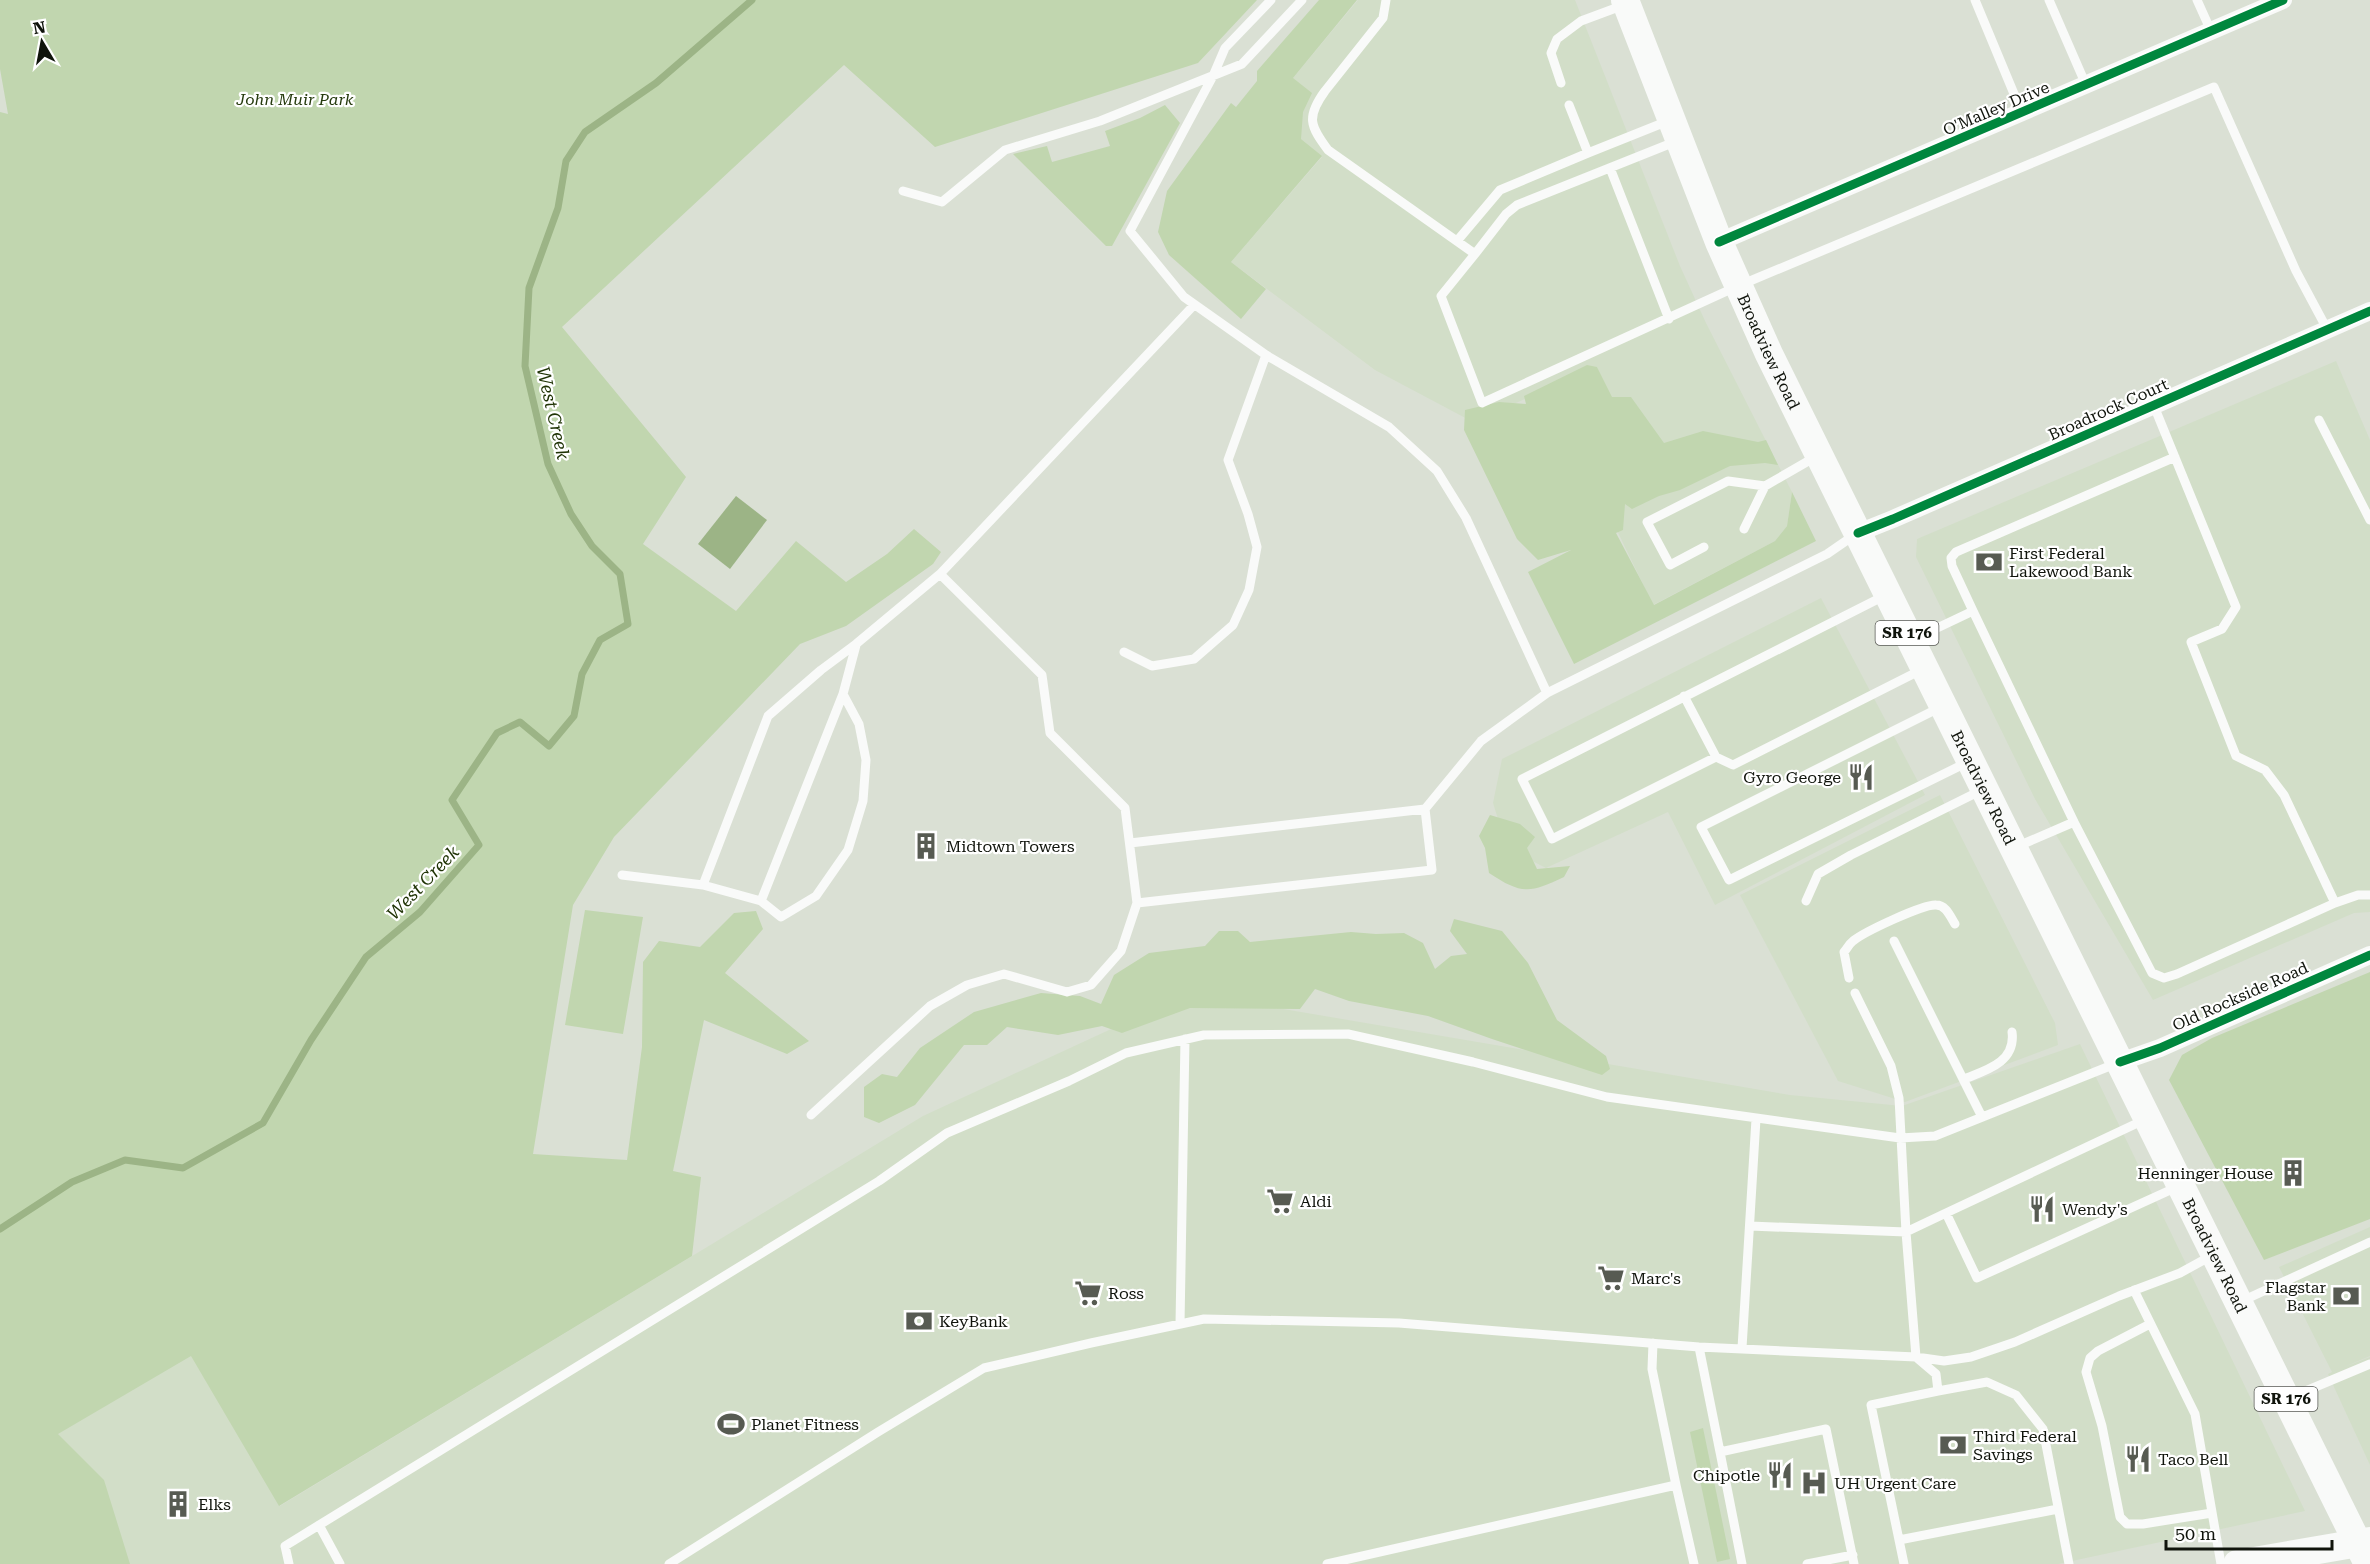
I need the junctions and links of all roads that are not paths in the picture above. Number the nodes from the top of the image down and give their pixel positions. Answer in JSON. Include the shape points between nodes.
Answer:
{"nodes":[{"id":1,"x":1270,"y":0,"type":"edge"},
{"id":2,"x":1302,"y":0,"type":"edge"},
{"id":3,"x":1386,"y":0,"type":"edge"},
{"id":4,"x":1975,"y":0,"type":"edge"},
{"id":5,"x":2049,"y":0,"type":"edge"},
{"id":6,"x":2198,"y":0,"type":"edge"},
{"id":7,"x":2276,"y":1,"type":"edge"},
{"id":8,"x":1625,"y":2,"type":"edge"},
{"id":9,"x":2211,"y":31,"type":"junction"},
{"id":10,"x":1213,"y":76,"type":"junction"},
{"id":11,"x":1561,"y":83,"type":"dead end"},
{"id":12,"x":2086,"y":85,"type":"junction"},
{"id":13,"x":1569,"y":105,"type":"dead end"},
{"id":14,"x":2022,"y":113,"type":"junction"},
{"id":15,"x":1675,"y":130,"type":"junction"},
{"id":16,"x":1588,"y":153,"type":"junction"},
{"id":17,"x":1610,"y":168,"type":"junction"},
{"id":18,"x":903,"y":191,"type":"dead end"},
{"id":19,"x":1457,"y":241,"type":"junction"},
{"id":20,"x":1719,"y":242,"type":"junction"},
{"id":21,"x":1475,"y":254,"type":"junction"},
{"id":22,"x":1738,"y":286,"type":"junction"},
{"id":23,"x":1194,"y":305,"type":"junction"},
{"id":24,"x":2370,"y":311,"type":"edge"},
{"id":25,"x":1669,"y":319,"type":"junction"},
{"id":26,"x":2327,"y":330,"type":"junction"},
{"id":27,"x":1266,"y":355,"type":"junction"},
{"id":28,"x":2154,"y":406,"type":"junction"},
{"id":29,"x":2319,"y":420,"type":"dead end"},
{"id":30,"x":1819,"y":455,"type":"junction"},
{"id":31,"x":2175,"y":457,"type":"junction"},
{"id":32,"x":1765,"y":486,"type":"junction"},
{"id":33,"x":2370,"y":520,"type":"edge"},
{"id":34,"x":1744,"y":529,"type":"dead end"},
{"id":35,"x":1858,"y":533,"type":"junction"},
{"id":36,"x":1704,"y":547,"type":"dead end"},
{"id":37,"x":940,"y":574,"type":"junction"},
{"id":38,"x":1888,"y":594,"type":"junction"},
{"id":39,"x":1973,"y":611,"type":"junction"},
{"id":40,"x":1911,"y":640,"type":"junction"},
{"id":41,"x":856,"y":644,"type":"junction"},
{"id":42,"x":1124,"y":651,"type":"dead end"},
{"id":43,"x":1925,"y":668,"type":"junction"},
{"id":44,"x":1547,"y":693,"type":"junction"},
{"id":45,"x":843,"y":694,"type":"junction"},
{"id":46,"x":1684,"y":696,"type":"junction"},
{"id":47,"x":1943,"y":705,"type":"junction"},
{"id":48,"x":1716,"y":757,"type":"junction"},
{"id":49,"x":1970,"y":761,"type":"junction"},
{"id":50,"x":1984,"y":789,"type":"junction"},
{"id":51,"x":1425,"y":809,"type":"junction"},
{"id":52,"x":2074,"y":822,"type":"junction"},
{"id":53,"x":1130,"y":843,"type":"junction"},
{"id":54,"x":2014,"y":848,"type":"junction"},
{"id":55,"x":622,"y":874,"type":"dead end"},
{"id":56,"x":704,"y":885,"type":"junction"},
{"id":57,"x":2370,"y":895,"type":"edge"},
{"id":58,"x":761,"y":901,"type":"junction"},
{"id":59,"x":1806,"y":901,"type":"dead end"},
{"id":60,"x":1137,"y":903,"type":"junction"},
{"id":61,"x":2336,"y":903,"type":"junction"},
{"id":62,"x":1955,"y":924,"type":"dead end"},
{"id":63,"x":1894,"y":941,"type":"dead end"},
{"id":64,"x":2370,"y":955,"type":"edge"},
{"id":65,"x":1849,"y":978,"type":"dead end"},
{"id":66,"x":1855,"y":993,"type":"dead end"},
{"id":67,"x":2012,"y":1032,"type":"dead end"},
{"id":68,"x":1185,"y":1039,"type":"junction"},
{"id":69,"x":2120,"y":1062,"type":"junction"},
{"id":70,"x":1965,"y":1079,"type":"junction"},
{"id":71,"x":811,"y":1115,"type":"dead end"},
{"id":72,"x":1982,"y":1117,"type":"junction"},
{"id":73,"x":2149,"y":1118,"type":"junction"},
{"id":74,"x":1756,"y":1119,"type":"junction"},
{"id":75,"x":1900,"y":1138,"type":"junction"},
{"id":76,"x":2182,"y":1185,"type":"junction"},
{"id":77,"x":1946,"y":1213,"type":"junction"},
{"id":78,"x":1750,"y":1226,"type":"junction"},
{"id":79,"x":1905,"y":1232,"type":"junction"},
{"id":80,"x":2370,"y":1242,"type":"edge"},
{"id":81,"x":2216,"y":1254,"type":"junction"},
{"id":82,"x":2134,"y":1290,"type":"junction"},
{"id":83,"x":2239,"y":1302,"type":"junction"},
{"id":84,"x":1180,"y":1324,"type":"junction"},
{"id":85,"x":2150,"y":1324,"type":"junction"},
{"id":86,"x":1653,"y":1343,"type":"junction"},
{"id":87,"x":1699,"y":1347,"type":"junction"},
{"id":88,"x":1742,"y":1348,"type":"junction"},
{"id":89,"x":1917,"y":1357,"type":"junction"},
{"id":90,"x":2370,"y":1363,"type":"edge"},
{"id":91,"x":1938,"y":1391,"type":"junction"},
{"id":92,"x":2286,"y":1399,"type":"junction"},
{"id":93,"x":1719,"y":1452,"type":"junction"},
{"id":94,"x":1676,"y":1485,"type":"junction"},
{"id":95,"x":2058,"y":1509,"type":"junction"},
{"id":96,"x":2212,"y":1513,"type":"junction"},
{"id":97,"x":319,"y":1525,"type":"junction"},
{"id":98,"x":1899,"y":1540,"type":"junction"},
{"id":99,"x":2365,"y":1550,"type":"edge"},
{"id":100,"x":685,"y":1554,"type":"junction"},
{"id":101,"x":1369,"y":1560,"type":"edge"},
{"id":102,"x":1853,"y":1560,"type":"edge"},
{"id":103,"x":289,"y":1564,"type":"edge"},
{"id":104,"x":340,"y":1564,"type":"edge"},
{"id":105,"x":669,"y":1564,"type":"edge"},
{"id":106,"x":690,"y":1564,"type":"edge"},
{"id":107,"x":1327,"y":1564,"type":"edge"},
{"id":108,"x":1694,"y":1564,"type":"edge"},
{"id":109,"x":1742,"y":1564,"type":"edge"},
{"id":110,"x":1807,"y":1564,"type":"edge"},
{"id":111,"x":1904,"y":1564,"type":"edge"},
{"id":112,"x":2069,"y":1564,"type":"edge"},
{"id":113,"x":2221,"y":1564,"type":"edge"},
{"id":114,"x":2237,"y":1564,"type":"edge"}],
"edges":[{"from":1,"to":10,"type":"lane","via":[[1225,48]]},
{"from":2,"to":10,"type":"lane","via":[[1242,64]]},
{"from":3,"to":19,"type":"lane","via":[[1383,18],[1316,103],[1311,119],[1328,150]]},
{"from":4,"to":14,"type":"lane"},
{"from":5,"to":12,"type":"lane"},
{"from":6,"to":9,"type":"lane"},
{"from":7,"to":9,"type":"street","name":"O'Malley Drive"},
{"from":8,"to":11,"type":"lane","via":[[1581,21],[1557,39],[1551,53]]},
{"from":8,"to":15,"type":"main road","name":"Broadview Road","number":"SR 176"},
{"from":9,"to":12,"type":"street","name":"O'Malley Drive"},
{"from":10,"to":18,"type":"lane","via":[[1100,121],[1005,150],[942,202]]},
{"from":10,"to":23,"type":"lane","via":[[1130,231]]},
{"from":12,"to":14,"type":"street","name":"O'Malley Drive"},
{"from":13,"to":16,"type":"lane"},
{"from":14,"to":20,"type":"street","name":"O'Malley Drive"},
{"from":15,"to":16,"type":"lane"},
{"from":15,"to":17,"type":"lane"},
{"from":15,"to":20,"type":"main road","name":"Broadview Road","number":"SR 176"},
{"from":16,"to":19,"type":"lane","via":[[1500,190]]},
{"from":17,"to":21,"type":"lane","via":[[1517,205]]},
{"from":17,"to":25,"type":"lane"},
{"from":19,"to":21,"type":"lane"},
{"from":20,"to":22,"type":"main road","name":"Broadview Road","number":"SR 176"},
{"from":21,"to":25,"type":"lane","via":[[1441,296],[1482,403]]},
{"from":22,"to":25,"type":"lane"},
{"from":22,"to":26,"type":"lane","via":[[2214,87]]},
{"from":22,"to":30,"type":"main road","name":"Broadview Road","number":"SR 176"},
{"from":23,"to":27,"type":"lane"},
{"from":23,"to":37,"type":"lane"},
{"from":24,"to":26,"type":"street","name":"Broadrock Court"},
{"from":26,"to":28,"type":"street","name":"Broadrock Court"},
{"from":27,"to":42,"type":"lane","via":[[1228,460],[1257,547],[1248,590],[1233,626],[1194,659],[1152,666]]},
{"from":27,"to":44,"type":"lane","via":[[1389,428],[1437,471],[1466,518]]},
{"from":28,"to":31,"type":"lane"},
{"from":28,"to":35,"type":"street","name":"Broadrock Court"},
{"from":29,"to":33,"type":"lane"},
{"from":30,"to":32,"type":"lane"},
{"from":30,"to":35,"type":"main road","name":"Broadview Road","number":"SR 176"},
{"from":31,"to":39,"type":"lane","via":[[1956,552],[1951,558],[1952,566]]},
{"from":31,"to":61,"type":"lane","via":[[2236,607],[2222,628],[2191,642],[2236,756],[2265,770],[2284,795]]},
{"from":32,"to":34,"type":"lane"},
{"from":32,"to":36,"type":"lane","via":[[1728,482],[1647,522],[1670,565]]},
{"from":35,"to":38,"type":"main road","name":"Broadview Road","number":"SR 176"},
{"from":35,"to":44,"type":"lane","via":[[1827,554]]},
{"from":37,"to":41,"type":"lane"},
{"from":37,"to":53,"type":"lane","via":[[1042,675],[1050,733],[1125,808]]},
{"from":38,"to":40,"type":"main road","name":"Broadview Road","number":"SR 176"},
{"from":38,"to":46,"type":"lane"},
{"from":39,"to":40,"type":"lane"},
{"from":39,"to":52,"type":"lane"},
{"from":40,"to":43,"type":"main road","name":"Broadview Road","number":"SR 176"},
{"from":41,"to":45,"type":"lane"},
{"from":41,"to":56,"type":"lane","via":[[768,716]]},
{"from":43,"to":47,"type":"main road","name":"Broadview Road","number":"SR 176"},
{"from":43,"to":48,"type":"lane","via":[[1733,765]]},
{"from":44,"to":51,"type":"lane","via":[[1481,741]]},
{"from":45,"to":58,"type":"lane"},
{"from":45,"to":58,"type":"lane","via":[[859,724],[866,760],[863,801],[848,850],[816,896],[781,917]]},
{"from":46,"to":48,"type":"lane"},
{"from":46,"to":48,"type":"lane","via":[[1522,779],[1552,839]]},
{"from":47,"to":49,"type":"main road","name":"Broadview Road","number":"SR 176"},
{"from":47,"to":49,"type":"lane","via":[[1701,827],[1729,880]]},
{"from":49,"to":50,"type":"main road","name":"Broadview Road","number":"SR 176"},
{"from":50,"to":54,"type":"main road","name":"Broadview Road","number":"SR 176"},
{"from":50,"to":59,"type":"lane","via":[[1818,874]]},
{"from":51,"to":53,"type":"lane"},
{"from":51,"to":60,"type":"lane","via":[[1432,870]]},
{"from":52,"to":54,"type":"lane"},
{"from":52,"to":61,"type":"lane","via":[[2152,973],[2163,978]]},
{"from":53,"to":60,"type":"lane"},
{"from":54,"to":69,"type":"main road","name":"Broadview Road","number":"SR 176"},
{"from":55,"to":56,"type":"lane"},
{"from":56,"to":58,"type":"lane"},
{"from":57,"to":61,"type":"lane"},
{"from":60,"to":71,"type":"lane","via":[[1121,951],[1091,985],[1067,992],[1004,974],[967,985],[930,1006]]},
{"from":62,"to":65,"type":"lane","via":[[1947,909],[1936,904],[1852,941],[1844,952]]},
{"from":63,"to":70,"type":"lane"},
{"from":64,"to":69,"type":"street","name":"Old Rockside Road"},
{"from":66,"to":75,"type":"lane","via":[[1891,1066],[1899,1098]]},
{"from":67,"to":70,"type":"lane","via":[[2013,1044],[2004,1060]]},
{"from":68,"to":74,"type":"lane","via":[[1204,1035],[1348,1034],[1607,1097]]},
{"from":68,"to":84,"type":"lane"},
{"from":68,"to":97,"type":"lane","via":[[1126,1053],[1070,1082],[947,1133],[879,1181]]},
{"from":69,"to":72,"type":"lane"},
{"from":69,"to":73,"type":"main road","name":"Broadview Road","number":"SR 176"},
{"from":70,"to":72,"type":"lane"},
{"from":72,"to":75,"type":"lane","via":[[1935,1136]]},
{"from":73,"to":76,"type":"main road","name":"Broadview Road","number":"SR 176"},
{"from":73,"to":77,"type":"lane"},
{"from":74,"to":75,"type":"lane"},
{"from":74,"to":78,"type":"lane"},
{"from":75,"to":79,"type":"lane"},
{"from":76,"to":77,"type":"lane","via":[[1977,1278]]},
{"from":76,"to":81,"type":"main road","name":"Broadview Road","number":"SR 176"},
{"from":77,"to":79,"type":"lane"},
{"from":78,"to":79,"type":"lane"},
{"from":78,"to":88,"type":"lane"},
{"from":79,"to":89,"type":"lane"},
{"from":80,"to":83,"type":"lane"},
{"from":81,"to":82,"type":"lane"},
{"from":81,"to":83,"type":"main road","name":"Broadview Road","number":"SR 176"},
{"from":82,"to":85,"type":"lane"},
{"from":82,"to":89,"type":"lane","via":[[1971,1357],[1944,1361]]},
{"from":83,"to":92,"type":"main road","name":"Broadview Road","number":"SR 176"},
{"from":84,"to":86,"type":"lane","via":[[1214,1319],[1399,1323]]},
{"from":84,"to":100,"type":"lane","via":[[984,1368]]},
{"from":85,"to":96,"type":"lane","via":[[2195,1414]]},
{"from":85,"to":96,"type":"lane","via":[[2098,1351],[2090,1358],[2086,1372],[2102,1426],[2120,1517],[2127,1524],[2143,1524]]},
{"from":86,"to":87,"type":"lane"},
{"from":86,"to":94,"type":"lane","via":[[1652,1369]]},
{"from":87,"to":88,"type":"lane"},
{"from":87,"to":93,"type":"lane"},
{"from":88,"to":89,"type":"lane"},
{"from":89,"to":91,"type":"lane","via":[[1936,1374]]},
{"from":90,"to":92,"type":"lane"},
{"from":91,"to":95,"type":"lane","via":[[1987,1382],[2016,1395],[2043,1429]]},
{"from":91,"to":98,"type":"lane","via":[[1870,1405]]},
{"from":92,"to":99,"type":"main road","name":"Broadview Road","number":"SR 176"},
{"from":93,"to":102,"type":"lane","via":[[1826,1429]]},
{"from":93,"to":109,"type":"lane"},
{"from":94,"to":101,"type":"lane"},
{"from":94,"to":108,"type":"lane"},
{"from":95,"to":98,"type":"lane"},
{"from":95,"to":112,"type":"lane"},
{"from":96,"to":113,"type":"lane"},
{"from":97,"to":103,"type":"lane","via":[[285,1546]]},
{"from":97,"to":104,"type":"lane"},
{"from":98,"to":111,"type":"lane"},
{"from":99,"to":114,"type":"main road"},
{"from":100,"to":105,"type":"lane"},
{"from":100,"to":106,"type":"lane"},
{"from":101,"to":107,"type":"lane"},
{"from":102,"to":110,"type":"lane"}]}
